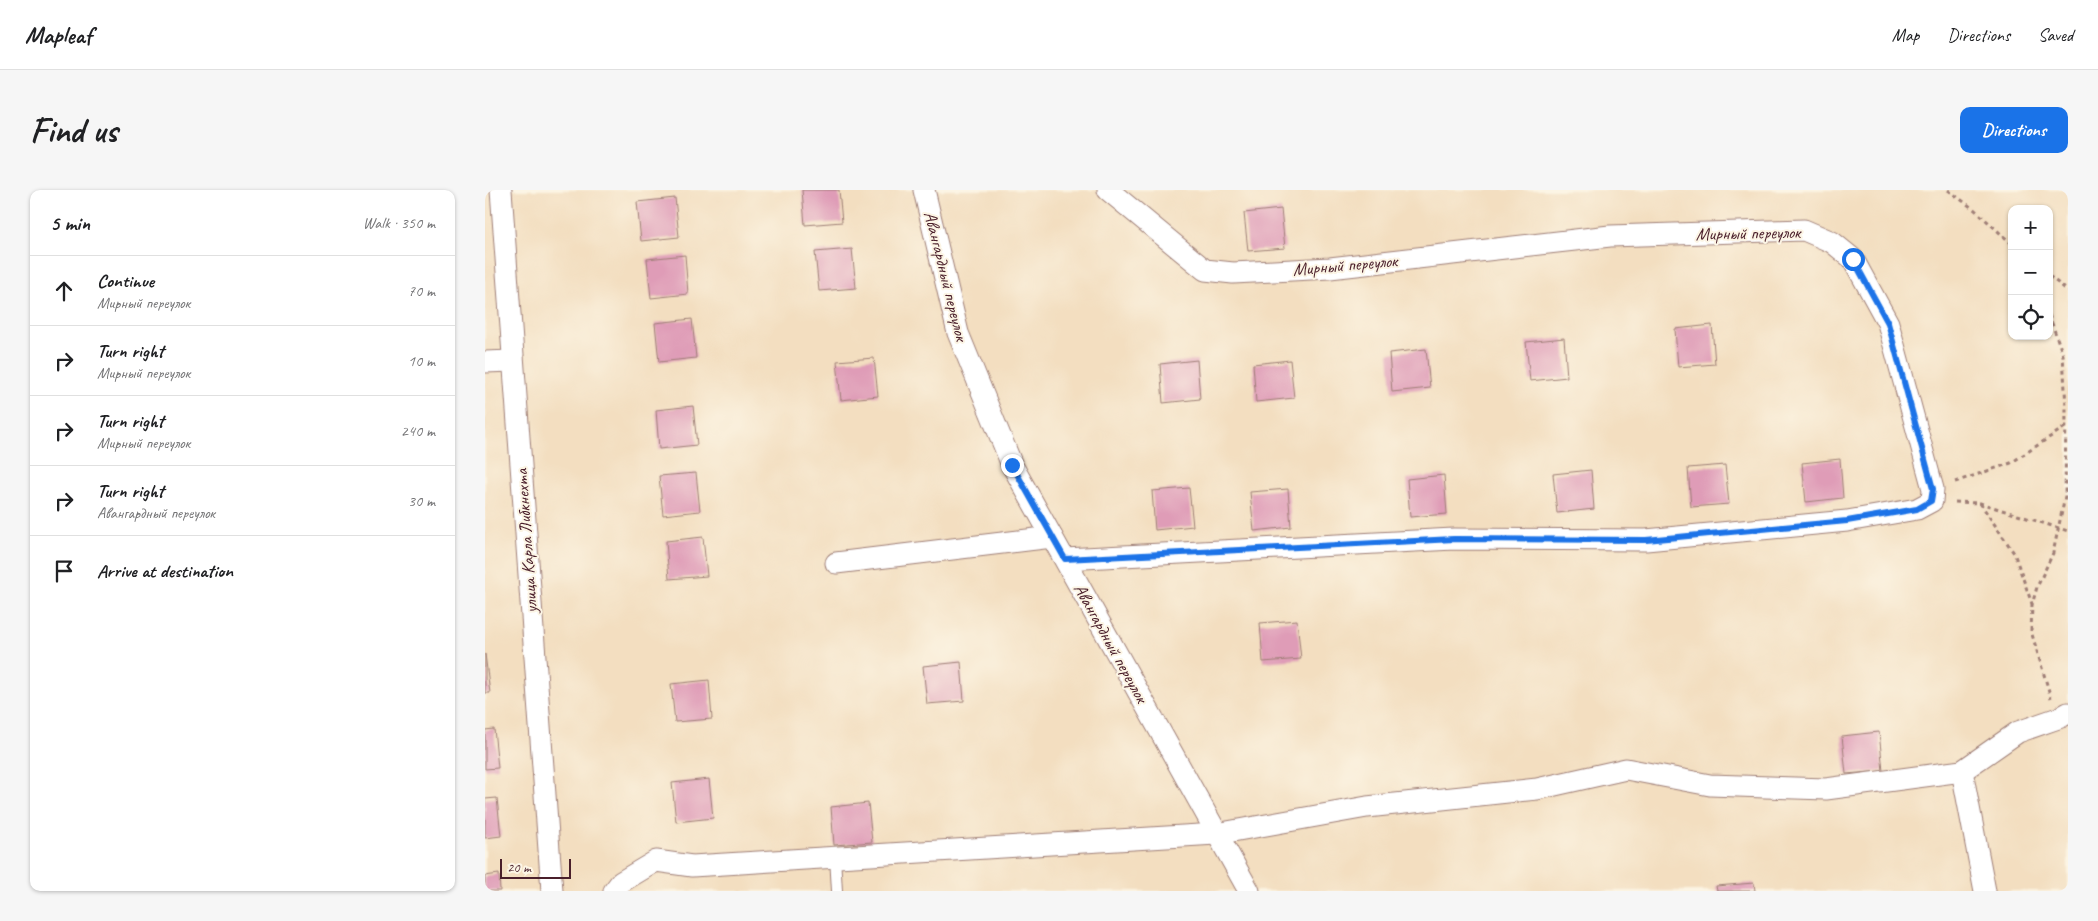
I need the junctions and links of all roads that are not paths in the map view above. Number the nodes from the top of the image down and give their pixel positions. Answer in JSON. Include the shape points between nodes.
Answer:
{"nodes":[{"id":1,"x":501,"y":190,"type":"edge"},
{"id":2,"x":924,"y":190,"type":"edge"},
{"id":3,"x":1108,"y":190,"type":"edge"},
{"id":4,"x":512,"y":361,"type":"junction"},
{"id":5,"x":485,"y":362,"type":"edge"},
{"id":6,"x":1052,"y":537,"type":"junction"},
{"id":7,"x":1065,"y":559,"type":"junction"},
{"id":8,"x":836,"y":563,"type":"dead end"},
{"id":9,"x":2064,"y":715,"type":"edge"},
{"id":10,"x":1962,"y":771,"type":"junction"},
{"id":11,"x":1216,"y":834,"type":"junction"},
{"id":12,"x":835,"y":857,"type":"junction"},
{"id":13,"x":552,"y":891,"type":"edge"},
{"id":14,"x":615,"y":891,"type":"edge"},
{"id":15,"x":837,"y":891,"type":"edge"},
{"id":16,"x":1249,"y":891,"type":"edge"},
{"id":17,"x":1985,"y":891,"type":"edge"}],
"edges":[{"from":1,"to":4,"type":"street","name":"улица Карла Либкнехта"},
{"from":2,"to":6,"type":"street","name":"Авангардный переулок","via":[[958,333],[1012,465]]},
{"from":3,"to":7,"type":"street","name":"Мирный переулок","via":[[1205,270],[1233,273],[1329,268],[1610,236],[1804,230],[1832,242],[1853,259],[1888,323],[1932,495],[1917,509],[1847,521],[1646,540],[1454,539]]},
{"from":4,"to":5,"type":"street"},
{"from":4,"to":13,"type":"street","name":"улица Карла Либкнехта"},
{"from":6,"to":7,"type":"street","name":"Авангардный переулок"},
{"from":6,"to":8,"type":"street"},
{"from":7,"to":11,"type":"street","name":"Авангардный переулок"},
{"from":9,"to":10,"type":"street","via":[[2018,732]]},
{"from":10,"to":11,"type":"street","via":[[1826,789],[1710,785],[1626,769],[1537,789],[1367,807]]},
{"from":10,"to":17,"type":"street"},
{"from":11,"to":12,"type":"street"},
{"from":11,"to":16,"type":"street","name":"Авангардный переулок"},
{"from":12,"to":14,"type":"street","via":[[692,866],[656,861],[621,882]]},
{"from":12,"to":15,"type":"lane"}]}
